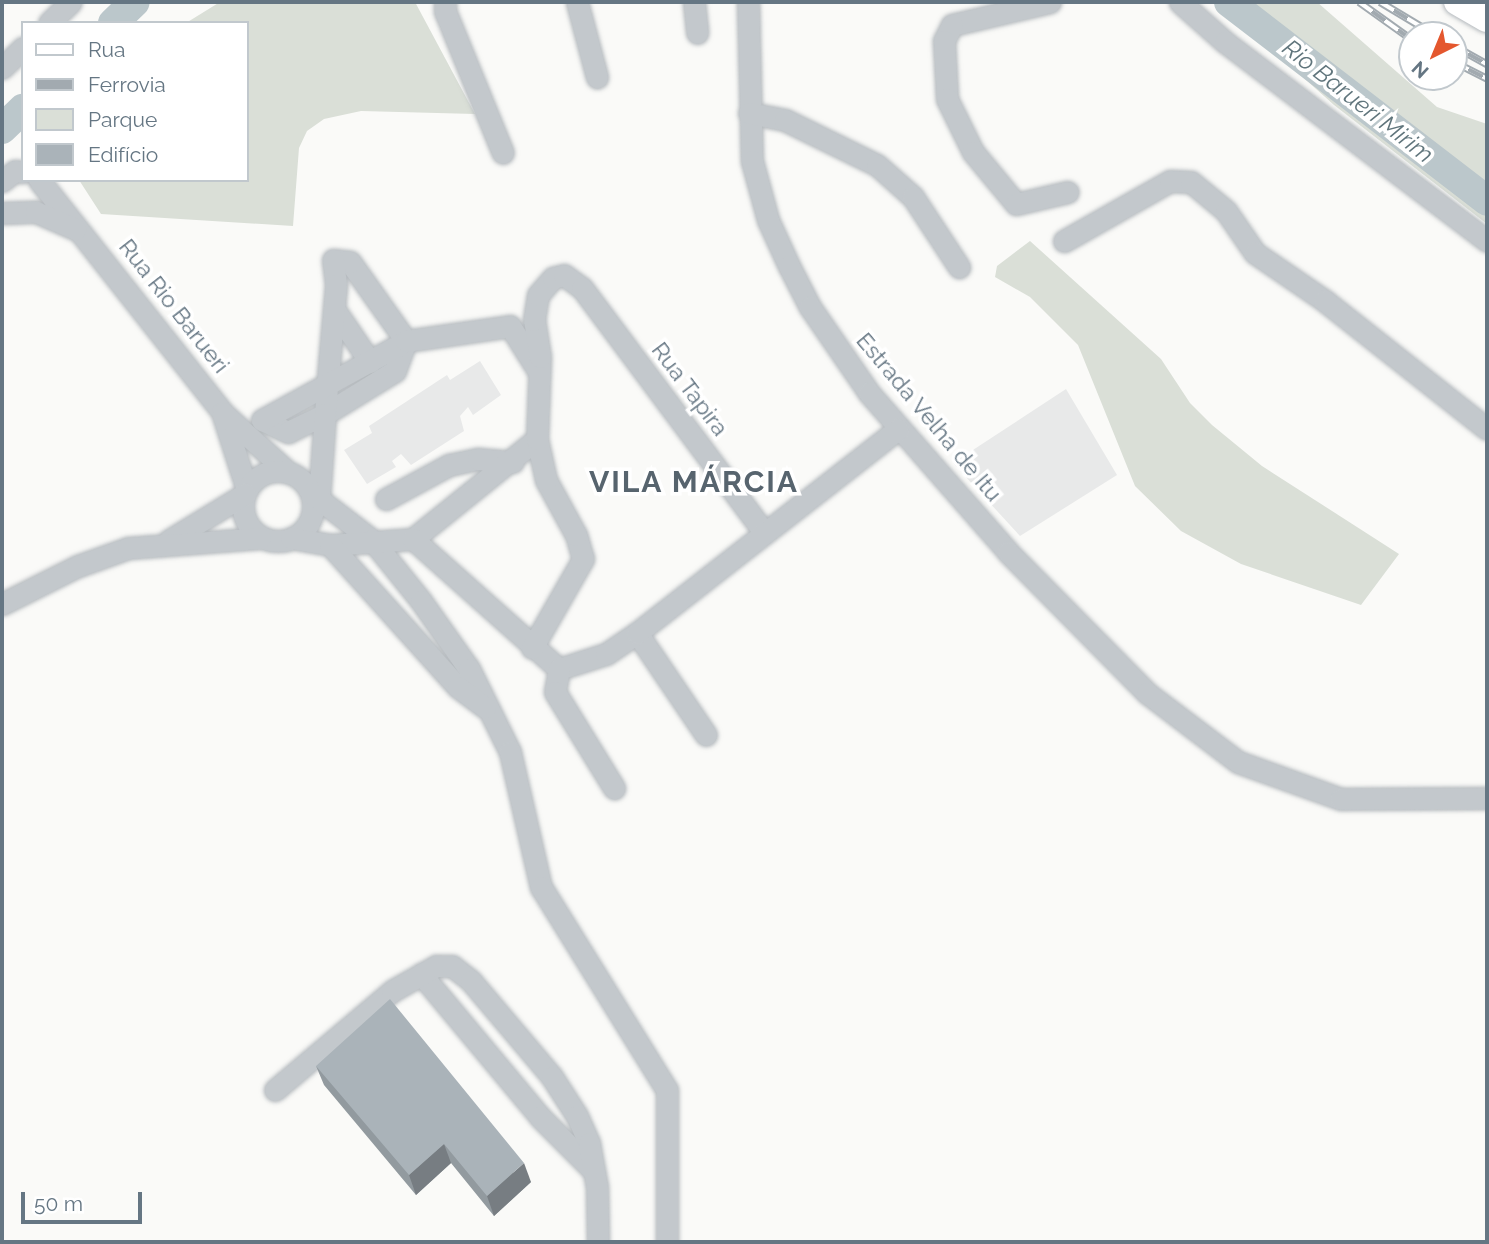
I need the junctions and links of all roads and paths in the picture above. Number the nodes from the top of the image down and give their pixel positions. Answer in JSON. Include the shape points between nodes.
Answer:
{"nodes":[{"id":1,"x":71,"y":2,"type":"edge"},
{"id":2,"x":445,"y":2,"type":"edge"},
{"id":3,"x":577,"y":2,"type":"edge"},
{"id":4,"x":694,"y":2,"type":"edge"},
{"id":5,"x":748,"y":2,"type":"edge"},
{"id":6,"x":1050,"y":2,"type":"edge"},
{"id":7,"x":1180,"y":2,"type":"edge"},
{"id":8,"x":1457,"y":2,"type":"edge"},
{"id":9,"x":1487,"y":19,"type":"edge"},
{"id":10,"x":51,"y":21,"type":"edge"},
{"id":11,"x":697,"y":33,"type":"dead end"},
{"id":12,"x":21,"y":50,"type":"edge"},
{"id":13,"x":2,"y":68,"type":"edge"},
{"id":14,"x":597,"y":77,"type":"dead end"},
{"id":15,"x":749,"y":113,"type":"junction"},
{"id":16,"x":503,"y":153,"type":"dead end"},
{"id":17,"x":21,"y":172,"type":"edge"},
{"id":18,"x":2,"y":181,"type":"edge"},
{"id":19,"x":41,"y":182,"type":"edge"},
{"id":20,"x":1068,"y":192,"type":"dead end"},
{"id":21,"x":2,"y":213,"type":"edge"},
{"id":22,"x":83,"y":234,"type":"junction"},
{"id":23,"x":1064,"y":241,"type":"dead end"},
{"id":24,"x":1487,"y":241,"type":"edge"},
{"id":25,"x":959,"y":267,"type":"dead end"},
{"id":26,"x":334,"y":309,"type":"junction"},
{"id":27,"x":406,"y":341,"type":"junction"},
{"id":28,"x":370,"y":362,"type":"junction"},
{"id":29,"x":540,"y":372,"type":"junction"},
{"id":30,"x":327,"y":387,"type":"junction"},
{"id":31,"x":222,"y":412,"type":"junction"},
{"id":32,"x":325,"y":414,"type":"junction"},
{"id":33,"x":898,"y":429,"type":"junction"},
{"id":34,"x":1487,"y":429,"type":"edge"},
{"id":35,"x":537,"y":439,"type":"junction"},
{"id":36,"x":513,"y":462,"type":"junction"},
{"id":37,"x":289,"y":473,"type":"junction"},
{"id":38,"x":246,"y":492,"type":"junction"},
{"id":39,"x":315,"y":496,"type":"junction"},
{"id":40,"x":386,"y":499,"type":"dead end"},
{"id":41,"x":764,"y":533,"type":"junction"},
{"id":42,"x":260,"y":538,"type":"junction"},
{"id":43,"x":291,"y":538,"type":"junction"},
{"id":44,"x":413,"y":539,"type":"junction"},
{"id":45,"x":372,"y":540,"type":"junction"},
{"id":46,"x":166,"y":542,"type":"junction"},
{"id":47,"x":330,"y":545,"type":"junction"},
{"id":48,"x":2,"y":604,"type":"edge"},
{"id":49,"x":637,"y":633,"type":"junction"},
{"id":50,"x":532,"y":648,"type":"junction"},
{"id":51,"x":559,"y":669,"type":"junction"},
{"id":52,"x":490,"y":710,"type":"junction"},
{"id":53,"x":706,"y":735,"type":"dead end"},
{"id":54,"x":614,"y":788,"type":"dead end"},
{"id":55,"x":1487,"y":798,"type":"edge"},
{"id":56,"x":421,"y":974,"type":"junction"},
{"id":57,"x":275,"y":1090,"type":"dead end"},
{"id":58,"x":594,"y":1171,"type":"junction"},
{"id":59,"x":598,"y":1242,"type":"edge"},
{"id":60,"x":667,"y":1242,"type":"edge"}],
"edges":[{"from":1,"to":10,"type":"street"},
{"from":2,"to":16,"type":"street","via":[[445,12]]},
{"from":3,"to":14,"type":"street"},
{"from":4,"to":11,"type":"street"},
{"from":5,"to":15,"type":"street","name":"Estrada Velha de Itu"},
{"from":6,"to":20,"type":"street","via":[[952,26],[944,41],[947,99],[973,152],[1016,204]]},
{"from":7,"to":24,"type":"street"},
{"from":8,"to":9,"type":"main road"},
{"from":12,"to":13,"type":"street"},
{"from":15,"to":25,"type":"street","via":[[785,120],[877,165],[913,197]]},
{"from":15,"to":33,"type":"street","name":"Estrada Velha de Itu","via":[[758,187],[789,266],[839,353]]},
{"from":17,"to":18,"type":"street","via":[[15,171]]},
{"from":19,"to":22,"type":"street","name":"Rua Rio Barueri"},
{"from":21,"to":22,"type":"street","via":[[36,212]]},
{"from":22,"to":31,"type":"street","name":"Rua Rio Barueri"},
{"from":23,"to":34,"type":"street","via":[[1170,181],[1191,182],[1226,211],[1255,253],[1325,301]]},
{"from":26,"to":27,"type":"street","via":[[334,260],[351,262]]},
{"from":26,"to":28,"type":"street"},
{"from":26,"to":30,"type":"street"},
{"from":27,"to":28,"type":"street"},
{"from":27,"to":29,"type":"street","via":[[510,326]]},
{"from":27,"to":32,"type":"street","via":[[395,371]]},
{"from":28,"to":30,"type":"street"},
{"from":29,"to":35,"type":"street"},
{"from":29,"to":41,"type":"street","name":"Rua Tapira","via":[[534,320],[538,295],[553,278],[564,275],[573,278]]},
{"from":30,"to":32,"type":"street"},
{"from":30,"to":32,"type":"street","via":[[261,420],[288,432]]},
{"from":31,"to":37,"type":"street","name":"Rua Rio Barueri"},
{"from":31,"to":38,"type":"street","name":"Rua Rio Barueri"},
{"from":32,"to":39,"type":"street"},
{"from":33,"to":41,"type":"street"},
{"from":33,"to":55,"type":"street","name":"Estrada Velha de Itu","via":[[1008,552],[1147,693],[1238,762],[1341,799]]},
{"from":35,"to":36,"type":"street"},
{"from":35,"to":50,"type":"street","via":[[546,480],[576,535],[583,559]]},
{"from":36,"to":40,"type":"street","via":[[478,459],[449,465]]},
{"from":36,"to":44,"type":"street"},
{"from":37,"to":38,"type":"street","via":[[260,475]]},
{"from":37,"to":39,"type":"street"},
{"from":38,"to":42,"type":"street","via":[[245,516]]},
{"from":38,"to":46,"type":"street"},
{"from":39,"to":43,"type":"street","via":[[308,525]]},
{"from":39,"to":45,"type":"street"},
{"from":41,"to":49,"type":"street"},
{"from":42,"to":43,"type":"street"},
{"from":42,"to":46,"type":"street"},
{"from":43,"to":47,"type":"street"},
{"from":44,"to":45,"type":"street"},
{"from":44,"to":50,"type":"street"},
{"from":45,"to":47,"type":"street"},
{"from":45,"to":52,"type":"street","via":[[450,639]]},
{"from":46,"to":48,"type":"street","via":[[128,548],[78,566]]},
{"from":47,"to":52,"type":"street","via":[[458,687]]},
{"from":49,"to":51,"type":"street","via":[[606,654]]},
{"from":49,"to":53,"type":"street"},
{"from":50,"to":51,"type":"street"},
{"from":51,"to":54,"type":"street","via":[[555,692]]},
{"from":52,"to":60,"type":"street","via":[[510,752],[541,887],[667,1090]]},
{"from":56,"to":57,"type":"street","via":[[391,991]]},
{"from":56,"to":58,"type":"street","via":[[540,1117]]},
{"from":56,"to":58,"type":"street","via":[[436,966],[452,966],[471,981],[552,1076],[581,1125]]},
{"from":58,"to":59,"type":"street"}]}
